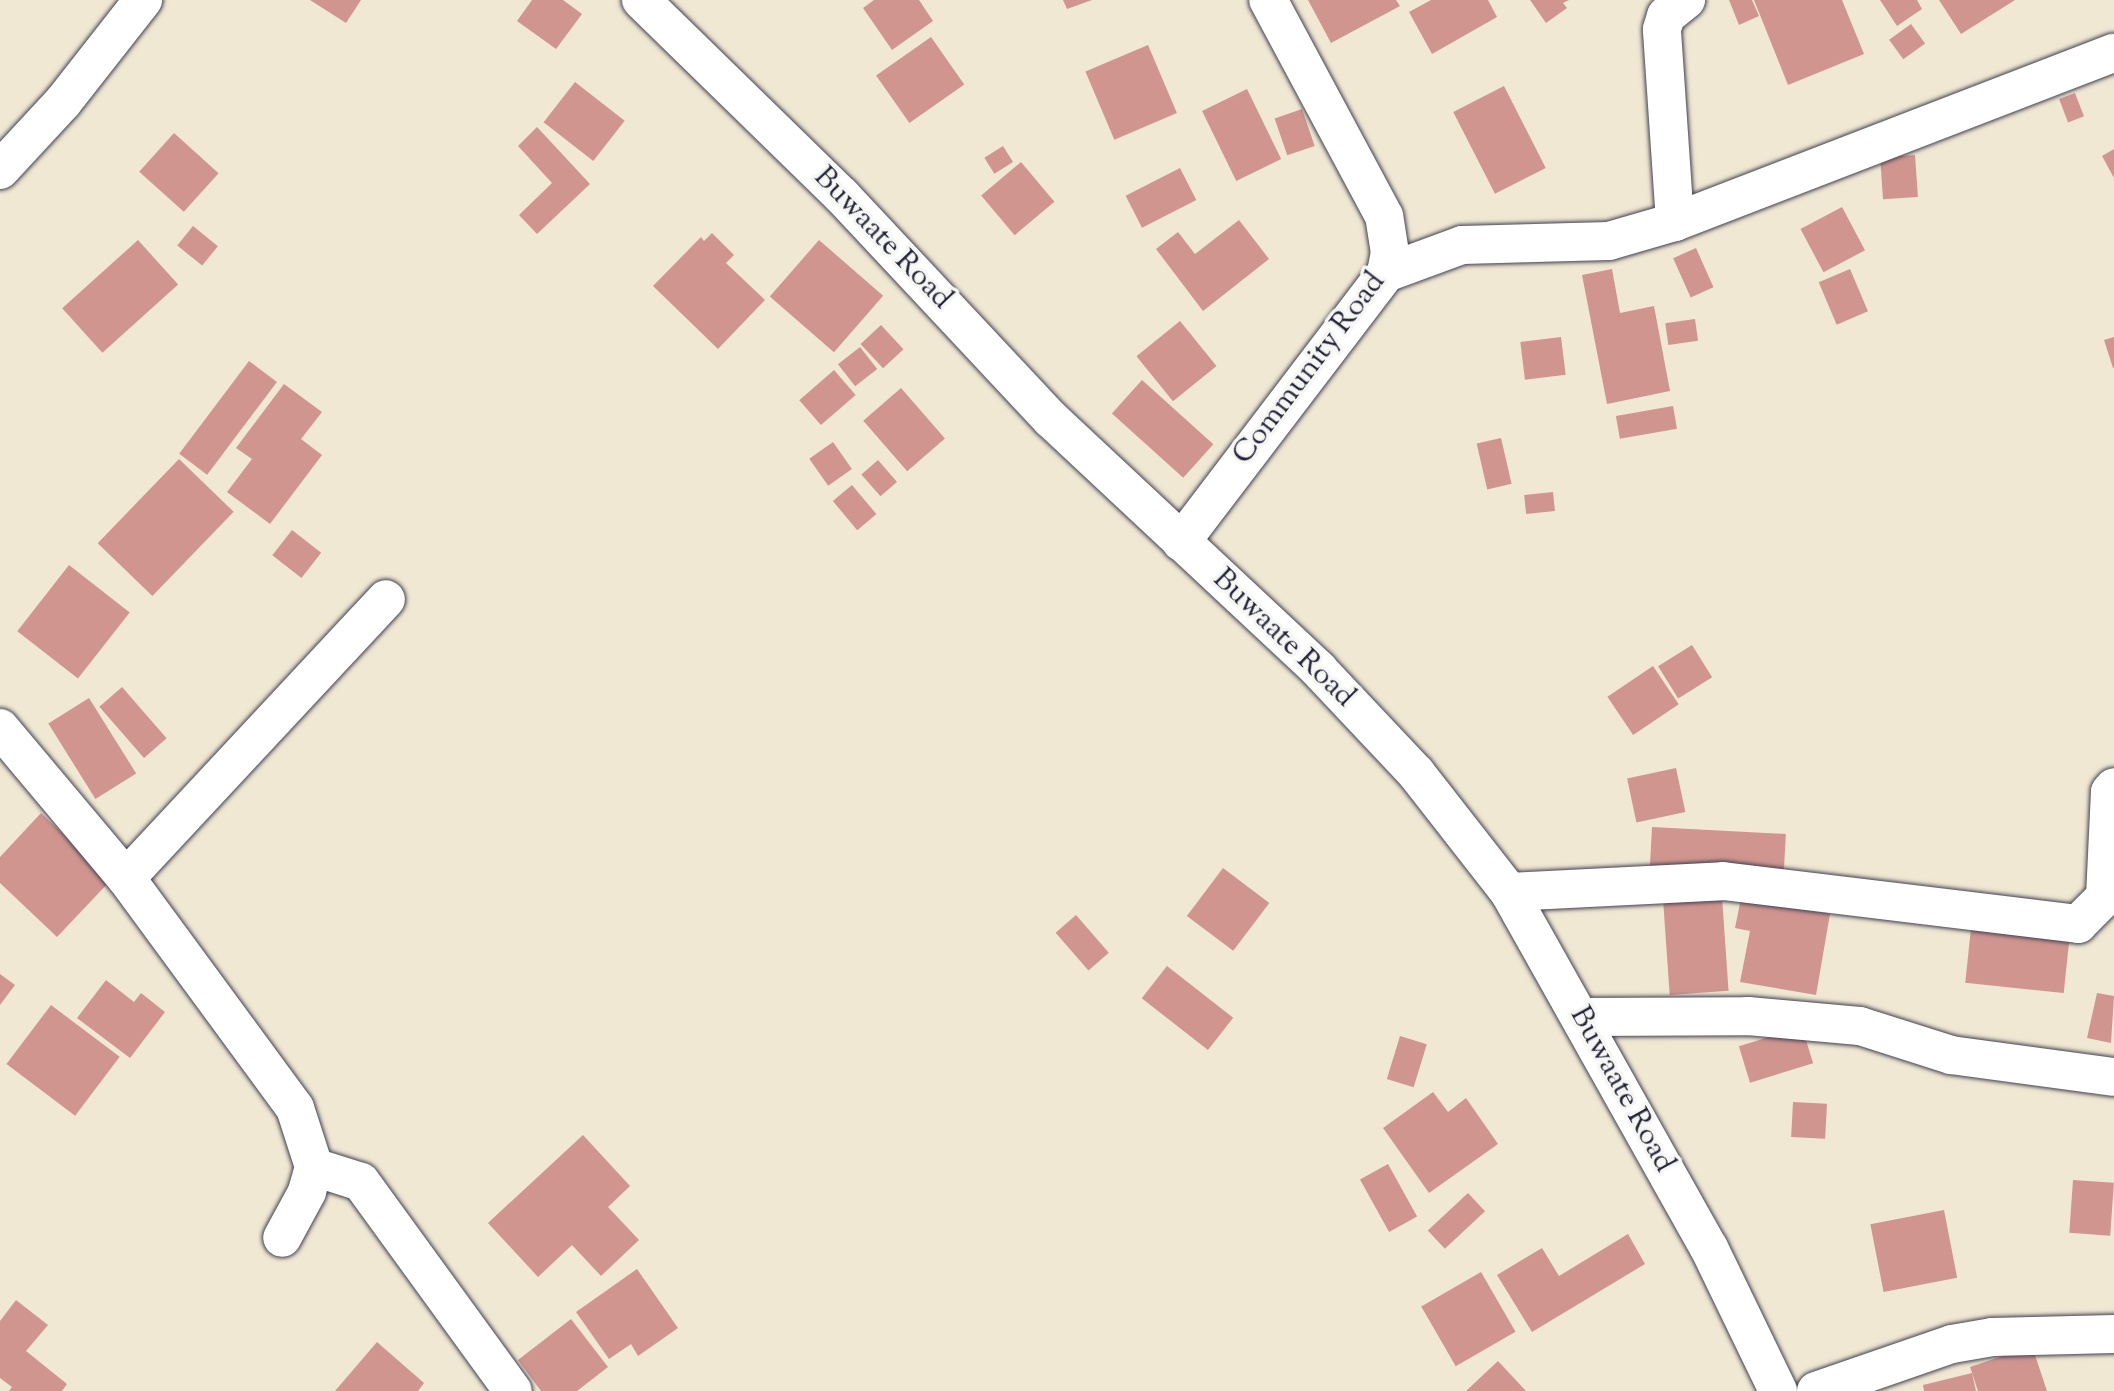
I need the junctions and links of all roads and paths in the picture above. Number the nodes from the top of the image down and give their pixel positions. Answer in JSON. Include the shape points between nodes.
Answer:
{"nodes":[{"id":1,"x":143,"y":0,"type":"edge"},
{"id":2,"x":641,"y":0,"type":"edge"},
{"id":3,"x":1268,"y":0,"type":"edge"},
{"id":4,"x":1686,"y":0,"type":"edge"},
{"id":5,"x":2114,"y":53,"type":"edge"},
{"id":6,"x":0,"y":170,"type":"edge"},
{"id":7,"x":1675,"y":222,"type":"junction"},
{"id":8,"x":1386,"y":273,"type":"junction"},
{"id":9,"x":1181,"y":542,"type":"junction"},
{"id":10,"x":386,"y":599,"type":"dead end"},
{"id":11,"x":0,"y":729,"type":"edge"},
{"id":12,"x":2114,"y":787,"type":"edge"},
{"id":13,"x":126,"y":878,"type":"junction"},
{"id":14,"x":1509,"y":892,"type":"junction"},
{"id":15,"x":1581,"y":1017,"type":"junction"},
{"id":16,"x":2114,"y":1077,"type":"edge"},
{"id":17,"x":314,"y":1167,"type":"junction"},
{"id":18,"x":282,"y":1238,"type":"dead end"},
{"id":19,"x":2114,"y":1334,"type":"edge"},
{"id":20,"x":513,"y":1391,"type":"edge"},
{"id":21,"x":1778,"y":1391,"type":"edge"},
{"id":22,"x":1816,"y":1391,"type":"edge"}],
"edges":[{"from":1,"to":6,"type":"street","via":[[63,102]]},
{"from":2,"to":9,"type":"street","name":"Buwaate Road","via":[[842,196],[1051,419]]},
{"from":3,"to":8,"type":"street","name":"Community Road","via":[[1384,216],[1391,239]]},
{"from":4,"to":7,"type":"street","via":[[1666,16],[1662,29]]},
{"from":5,"to":7,"type":"street"},
{"from":7,"to":8,"type":"street","via":[[1609,241],[1462,245]]},
{"from":8,"to":9,"type":"street","name":"Community Road"},
{"from":9,"to":14,"type":"street","name":"Buwaate Road","via":[[1319,670],[1416,773]]},
{"from":10,"to":13,"type":"street"},
{"from":11,"to":13,"type":"street"},
{"from":12,"to":14,"type":"street","via":[[2110,792],[2105,897],[2078,924],[1723,881]]},
{"from":13,"to":17,"type":"street","via":[[295,1108]]},
{"from":14,"to":15,"type":"street","name":"Buwaate Road"},
{"from":15,"to":16,"type":"street","via":[[1748,1016],[1860,1026],[1951,1055]]},
{"from":15,"to":21,"type":"street","name":"Buwaate Road","via":[[1709,1248]]},
{"from":17,"to":18,"type":"street","via":[[307,1192]]},
{"from":17,"to":20,"type":"street","via":[[361,1182]]},
{"from":19,"to":22,"type":"street","via":[[1992,1337],[1952,1344]]}]}
